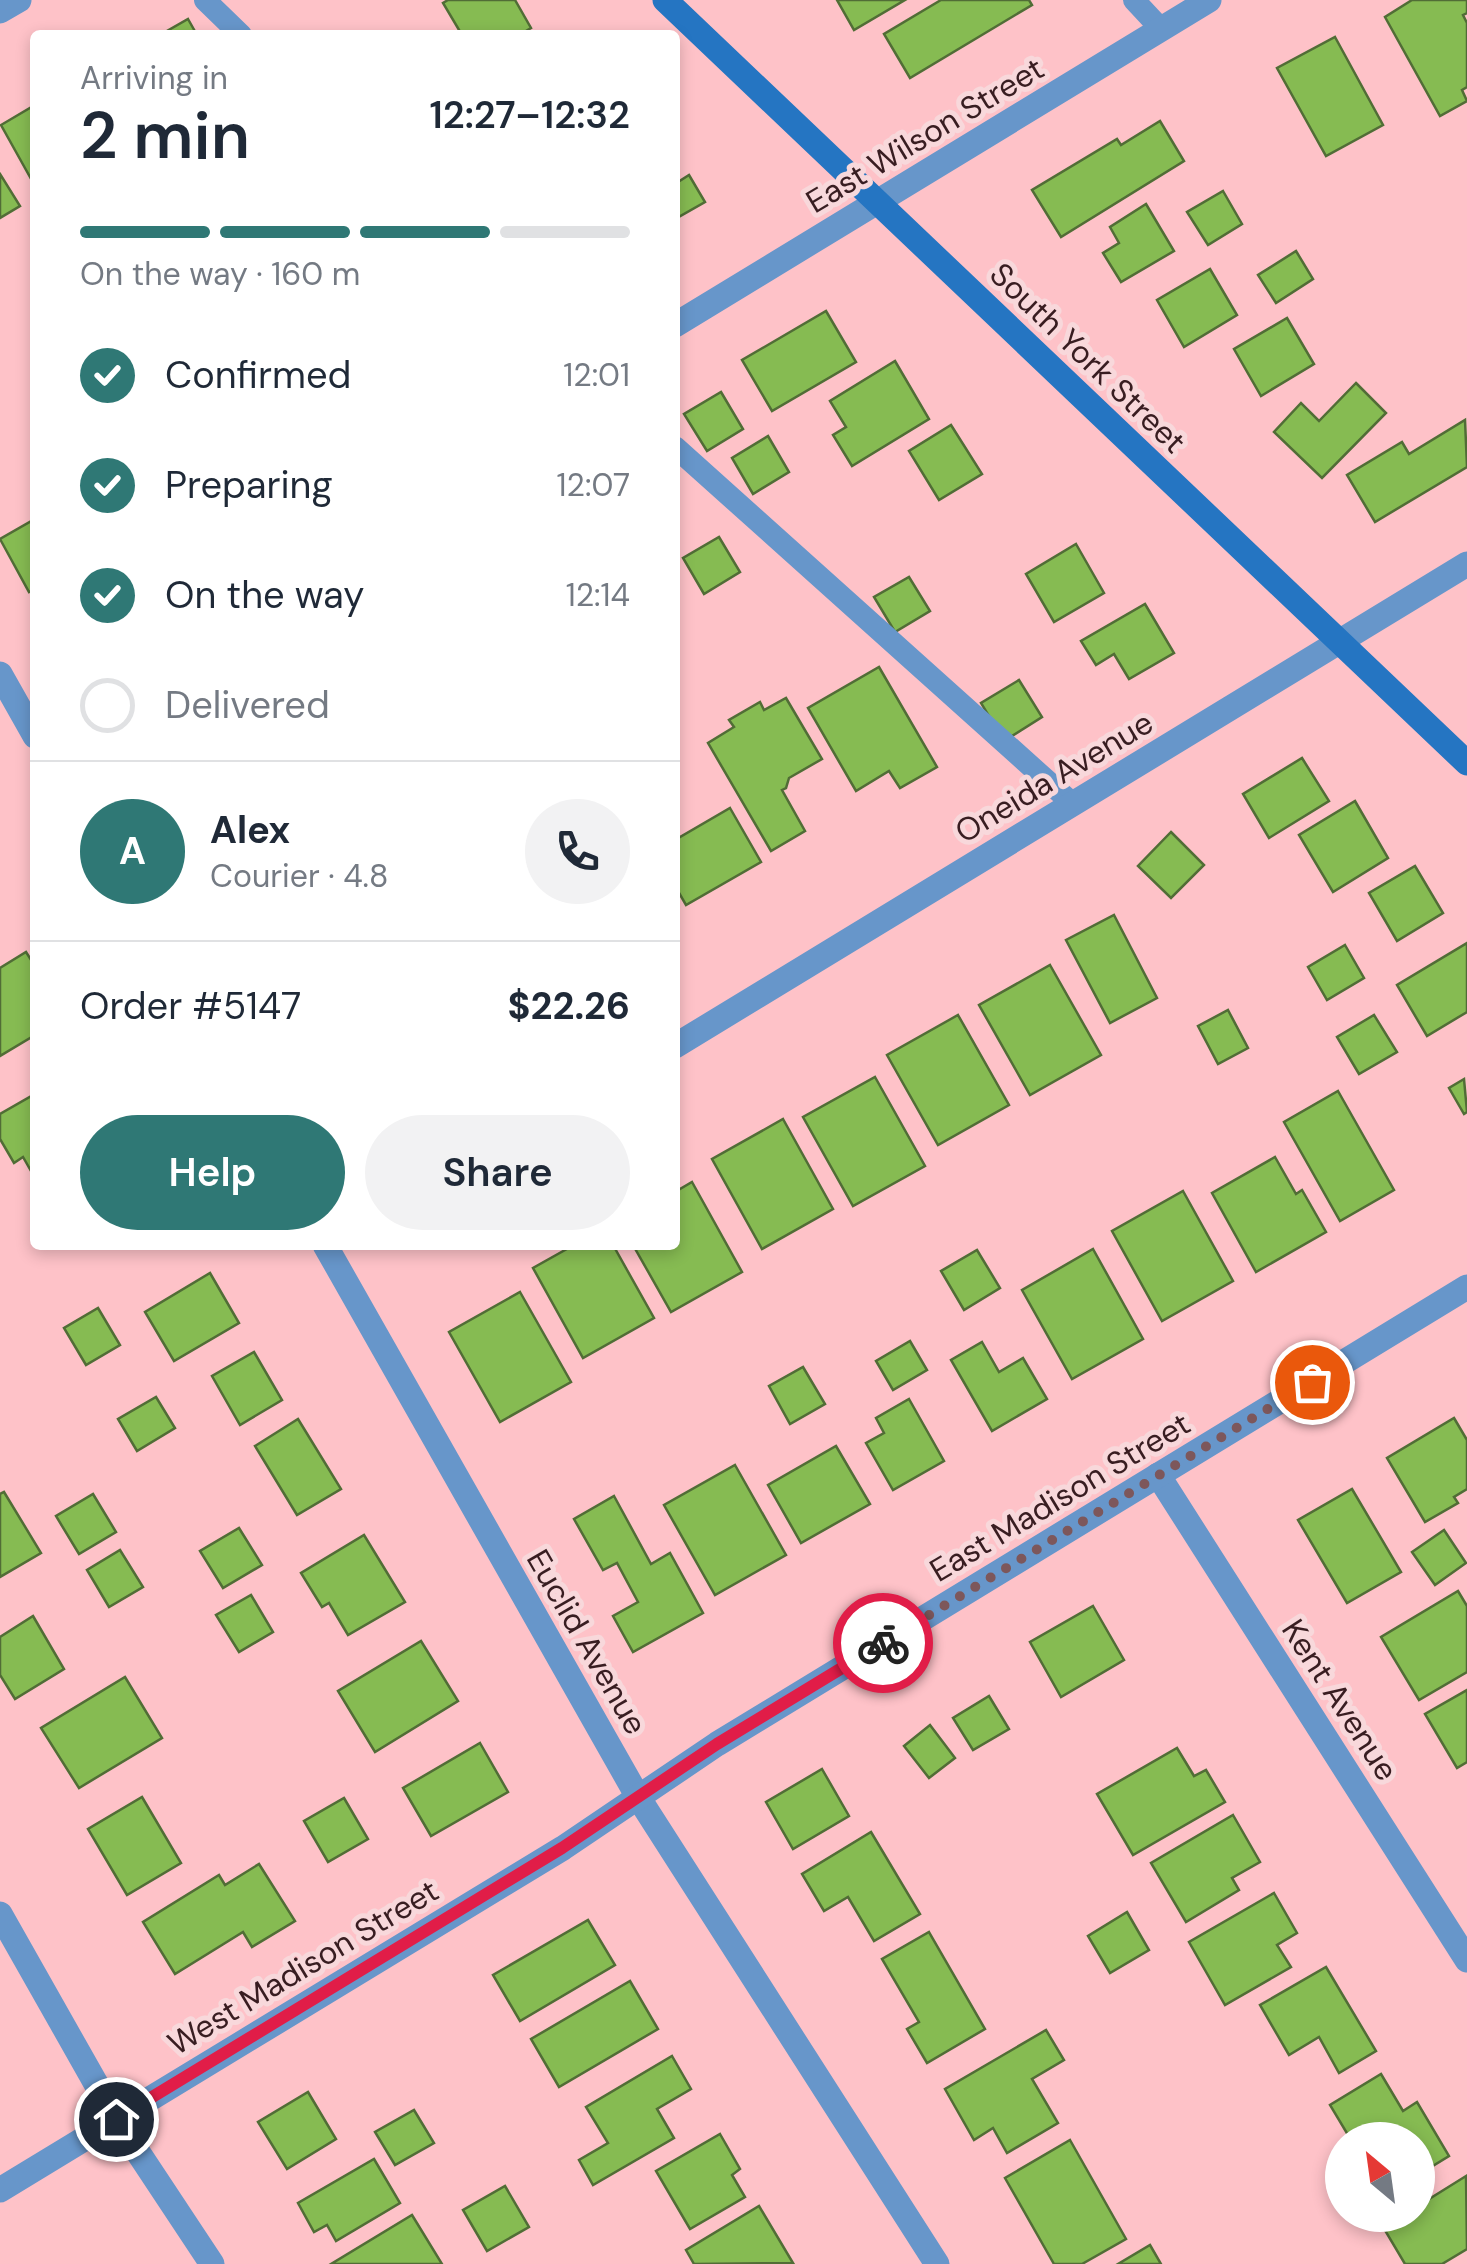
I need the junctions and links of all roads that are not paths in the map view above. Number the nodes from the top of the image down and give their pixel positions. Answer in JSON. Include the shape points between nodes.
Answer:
{"nodes":[{"id":1,"x":19,"y":0,"type":"edge"},
{"id":2,"x":205,"y":0,"type":"edge"},
{"id":3,"x":665,"y":0,"type":"edge"},
{"id":4,"x":1134,"y":0,"type":"edge"},
{"id":5,"x":1209,"y":0,"type":"edge"},
{"id":6,"x":0,"y":12,"type":"edge"},
{"id":7,"x":1161,"y":29,"type":"junction"},
{"id":8,"x":236,"y":30,"type":"edge"},
{"id":9,"x":877,"y":202,"type":"junction"},
{"id":10,"x":680,"y":322,"type":"edge"},
{"id":11,"x":680,"y":452,"type":"edge"},
{"id":12,"x":1467,"y":564,"type":"edge"},
{"id":13,"x":1339,"y":642,"type":"junction"},
{"id":14,"x":0,"y":674,"type":"edge"},
{"id":15,"x":30,"y":720,"type":"edge"},
{"id":16,"x":1467,"y":764,"type":"edge"},
{"id":17,"x":1072,"y":804,"type":"junction"},
{"id":18,"x":680,"y":1043,"type":"edge"},
{"id":19,"x":335,"y":1250,"type":"edge"},
{"id":20,"x":1467,"y":1287,"type":"edge"},
{"id":21,"x":1158,"y":1476,"type":"junction"},
{"id":22,"x":638,"y":1797,"type":"junction"},
{"id":23,"x":0,"y":1914,"type":"edge"},
{"id":24,"x":1467,"y":1960,"type":"edge"},
{"id":25,"x":116,"y":2119,"type":"junction"},
{"id":26,"x":0,"y":2190,"type":"edge"},
{"id":27,"x":212,"y":2264,"type":"edge"},
{"id":28,"x":937,"y":2264,"type":"edge"}],
"edges":[{"from":1,"to":6,"type":"street"},
{"from":2,"to":8,"type":"lane"},
{"from":3,"to":9,"type":"main road","name":"South York Street"},
{"from":4,"to":7,"type":"lane"},
{"from":5,"to":7,"type":"street","name":"East Wilson Street"},
{"from":7,"to":9,"type":"street","name":"East Wilson Street"},
{"from":9,"to":10,"type":"street","name":"East Wilson Street"},
{"from":9,"to":13,"type":"main road","name":"South York Street"},
{"from":11,"to":17,"type":"lane"},
{"from":12,"to":13,"type":"street","name":"Oneida Avenue"},
{"from":13,"to":16,"type":"main road","name":"South York Street"},
{"from":13,"to":17,"type":"street","name":"Oneida Avenue"},
{"from":14,"to":15,"type":"street"},
{"from":17,"to":18,"type":"street","name":"Oneida Avenue"},
{"from":19,"to":22,"type":"street","name":"Euclid Avenue"},
{"from":20,"to":21,"type":"street","name":"East Madison Street"},
{"from":21,"to":22,"type":"street","name":"East Madison Street"},
{"from":21,"to":24,"type":"street","name":"Kent Avenue"},
{"from":22,"to":25,"type":"street","name":"West Madison Street"},
{"from":22,"to":28,"type":"street","name":"Euclid Avenue"},
{"from":23,"to":25,"type":"street"},
{"from":25,"to":26,"type":"street","name":"West Madison Street"},
{"from":25,"to":27,"type":"street"}]}
